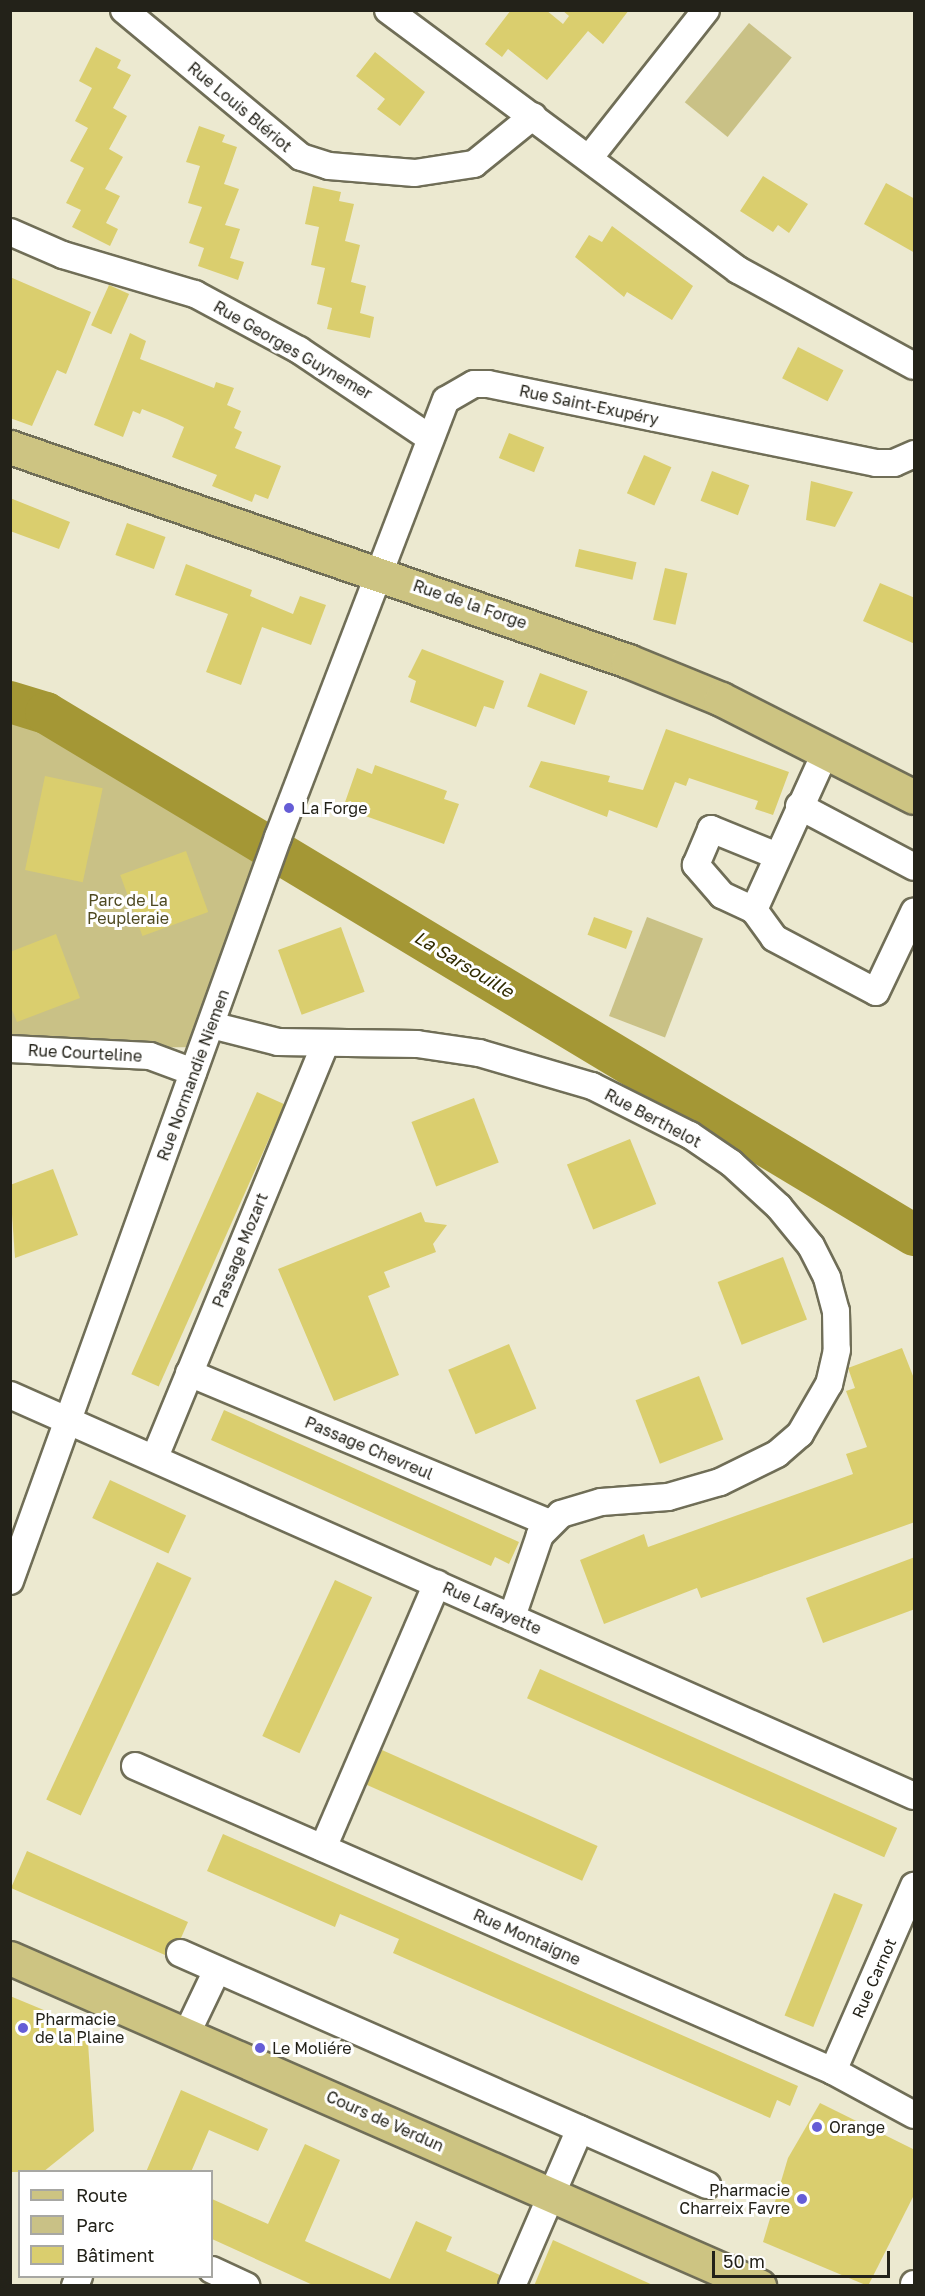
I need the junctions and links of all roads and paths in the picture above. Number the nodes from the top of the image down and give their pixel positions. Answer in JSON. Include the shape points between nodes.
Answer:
{"nodes":[{"id":1,"x":124,"y":10,"type":"edge"},
{"id":2,"x":388,"y":10,"type":"edge"},
{"id":3,"x":706,"y":10,"type":"edge"},
{"id":4,"x":533,"y":116,"type":"junction"},
{"id":5,"x":590,"y":157,"type":"junction"},
{"id":6,"x":10,"y":232,"type":"edge"},
{"id":7,"x":915,"y":366,"type":"edge"},
{"id":8,"x":430,"y":438,"type":"junction"},
{"id":9,"x":10,"y":447,"type":"edge"},
{"id":10,"x":915,"y":454,"type":"edge"},
{"id":11,"x":378,"y":571,"type":"junction"},
{"id":12,"x":826,"y":751,"type":"junction"},
{"id":13,"x":915,"y":796,"type":"edge"},
{"id":14,"x":799,"y":806,"type":"junction"},
{"id":15,"x":777,"y":856,"type":"junction"},
{"id":16,"x":915,"y":867,"type":"edge"},
{"id":17,"x":754,"y":910,"type":"junction"},
{"id":18,"x":915,"y":912,"type":"edge"},
{"id":19,"x":212,"y":1025,"type":"junction"},
{"id":20,"x":325,"y":1044,"type":"junction"},
{"id":21,"x":10,"y":1049,"type":"edge"},
{"id":22,"x":193,"y":1072,"type":"junction"},
{"id":23,"x":189,"y":1373,"type":"junction"},
{"id":24,"x":10,"y":1395,"type":"edge"},
{"id":25,"x":70,"y":1420,"type":"junction"},
{"id":26,"x":155,"y":1457,"type":"junction"},
{"id":27,"x":549,"y":1523,"type":"junction"},
{"id":28,"x":10,"y":1581,"type":"edge"},
{"id":29,"x":437,"y":1583,"type":"junction"},
{"id":30,"x":512,"y":1617,"type":"junction"},
{"id":31,"x":135,"y":1766,"type":"dead end"},
{"id":32,"x":915,"y":1796,"type":"edge"},
{"id":33,"x":323,"y":1848,"type":"junction"},
{"id":34,"x":915,"y":1886,"type":"edge"},
{"id":35,"x":180,"y":1953,"type":"dead end"},
{"id":36,"x":10,"y":1958,"type":"edge"},
{"id":37,"x":218,"y":1970,"type":"junction"},
{"id":38,"x":187,"y":2033,"type":"junction"},
{"id":39,"x":833,"y":2071,"type":"junction"},
{"id":40,"x":915,"y":2115,"type":"edge"},
{"id":41,"x":580,"y":2129,"type":"junction"},
{"id":42,"x":707,"y":2185,"type":"dead end"},
{"id":43,"x":552,"y":2195,"type":"junction"},
{"id":44,"x":213,"y":2270,"type":"edge"},
{"id":45,"x":246,"y":2286,"type":"edge"},
{"id":46,"x":512,"y":2286,"type":"edge"},
{"id":47,"x":759,"y":2286,"type":"edge"}],
"edges":[{"from":1,"to":4,"type":"street","name":"Rue Louis Blériot","via":[[301,157],[329,166],[405,173],[474,164]]},
{"from":2,"to":4,"type":"street"},
{"from":3,"to":5,"type":"street"},
{"from":4,"to":5,"type":"street"},
{"from":5,"to":7,"type":"street","via":[[738,270]]},
{"from":6,"to":8,"type":"street","name":"Rue Georges Guynemer","via":[[63,255],[195,294],[309,356]]},
{"from":8,"to":10,"type":"street","name":"Rue Saint-Exupéry","via":[[446,400],[474,384],[488,384],[876,463],[894,463]]},
{"from":8,"to":11,"type":"street","name":"Rue Saint-Exupéry"},
{"from":9,"to":11,"type":"main road","name":"Rue de la Forge"},
{"from":11,"to":12,"type":"main road","name":"Rue de la Forge","via":[[628,661],[721,699]]},
{"from":11,"to":19,"type":"street","name":"Rue Normandie Niemen"},
{"from":12,"to":13,"type":"main road","name":"Rue de la Forge"},
{"from":12,"to":14,"type":"street"},
{"from":14,"to":15,"type":"street"},
{"from":14,"to":16,"type":"street"},
{"from":15,"to":17,"type":"street"},
{"from":15,"to":17,"type":"street","via":[[711,829],[696,866],[722,895]]},
{"from":17,"to":18,"type":"street","via":[[774,938],[876,992]]},
{"from":19,"to":20,"type":"street","name":"Rue Berthelot","via":[[278,1042]]},
{"from":19,"to":22,"type":"street","name":"Rue Normandie Niemen"},
{"from":20,"to":23,"type":"street","name":"Passage Mozart"},
{"from":20,"to":27,"type":"street","name":"Rue Berthelot","via":[[417,1044],[479,1053],[592,1086],[690,1135],[731,1163],[778,1207],[811,1246],[828,1278],[836,1311],[837,1350],[828,1384],[800,1434],[777,1454],[720,1482],[668,1497],[578,1507]]},
{"from":21,"to":22,"type":"street","name":"Rue Courteline","via":[[150,1056]]},
{"from":22,"to":25,"type":"street","name":"Rue Normandie Niemen"},
{"from":23,"to":26,"type":"street","name":"Passage Mozart"},
{"from":23,"to":27,"type":"street","name":"Passage Chevreul"},
{"from":24,"to":25,"type":"street","name":"Rue Lafayette"},
{"from":25,"to":26,"type":"street","name":"Rue Lafayette"},
{"from":25,"to":28,"type":"street","name":"Rue Normandie Niemen"},
{"from":26,"to":29,"type":"street","name":"Rue Lafayette"},
{"from":27,"to":30,"type":"street","via":[[540,1535]]},
{"from":29,"to":30,"type":"street","name":"Rue Lafayette"},
{"from":29,"to":33,"type":"street"},
{"from":30,"to":32,"type":"street","name":"Rue Lafayette"},
{"from":31,"to":33,"type":"street","name":"Rue Montaigne"},
{"from":33,"to":39,"type":"street","name":"Rue Montaigne"},
{"from":34,"to":39,"type":"street","name":"Rue Carnot"},
{"from":35,"to":37,"type":"street"},
{"from":36,"to":38,"type":"main road","name":"Cours de Verdun"},
{"from":37,"to":38,"type":"street"},
{"from":37,"to":41,"type":"street"},
{"from":38,"to":43,"type":"main road","name":"Cours de Verdun"},
{"from":39,"to":40,"type":"street","name":"Rue Montaigne"},
{"from":41,"to":42,"type":"street"},
{"from":41,"to":43,"type":"street"},
{"from":43,"to":46,"type":"street"},
{"from":43,"to":47,"type":"main road","name":"Cours de Verdun"},
{"from":44,"to":45,"type":"street"}]}
